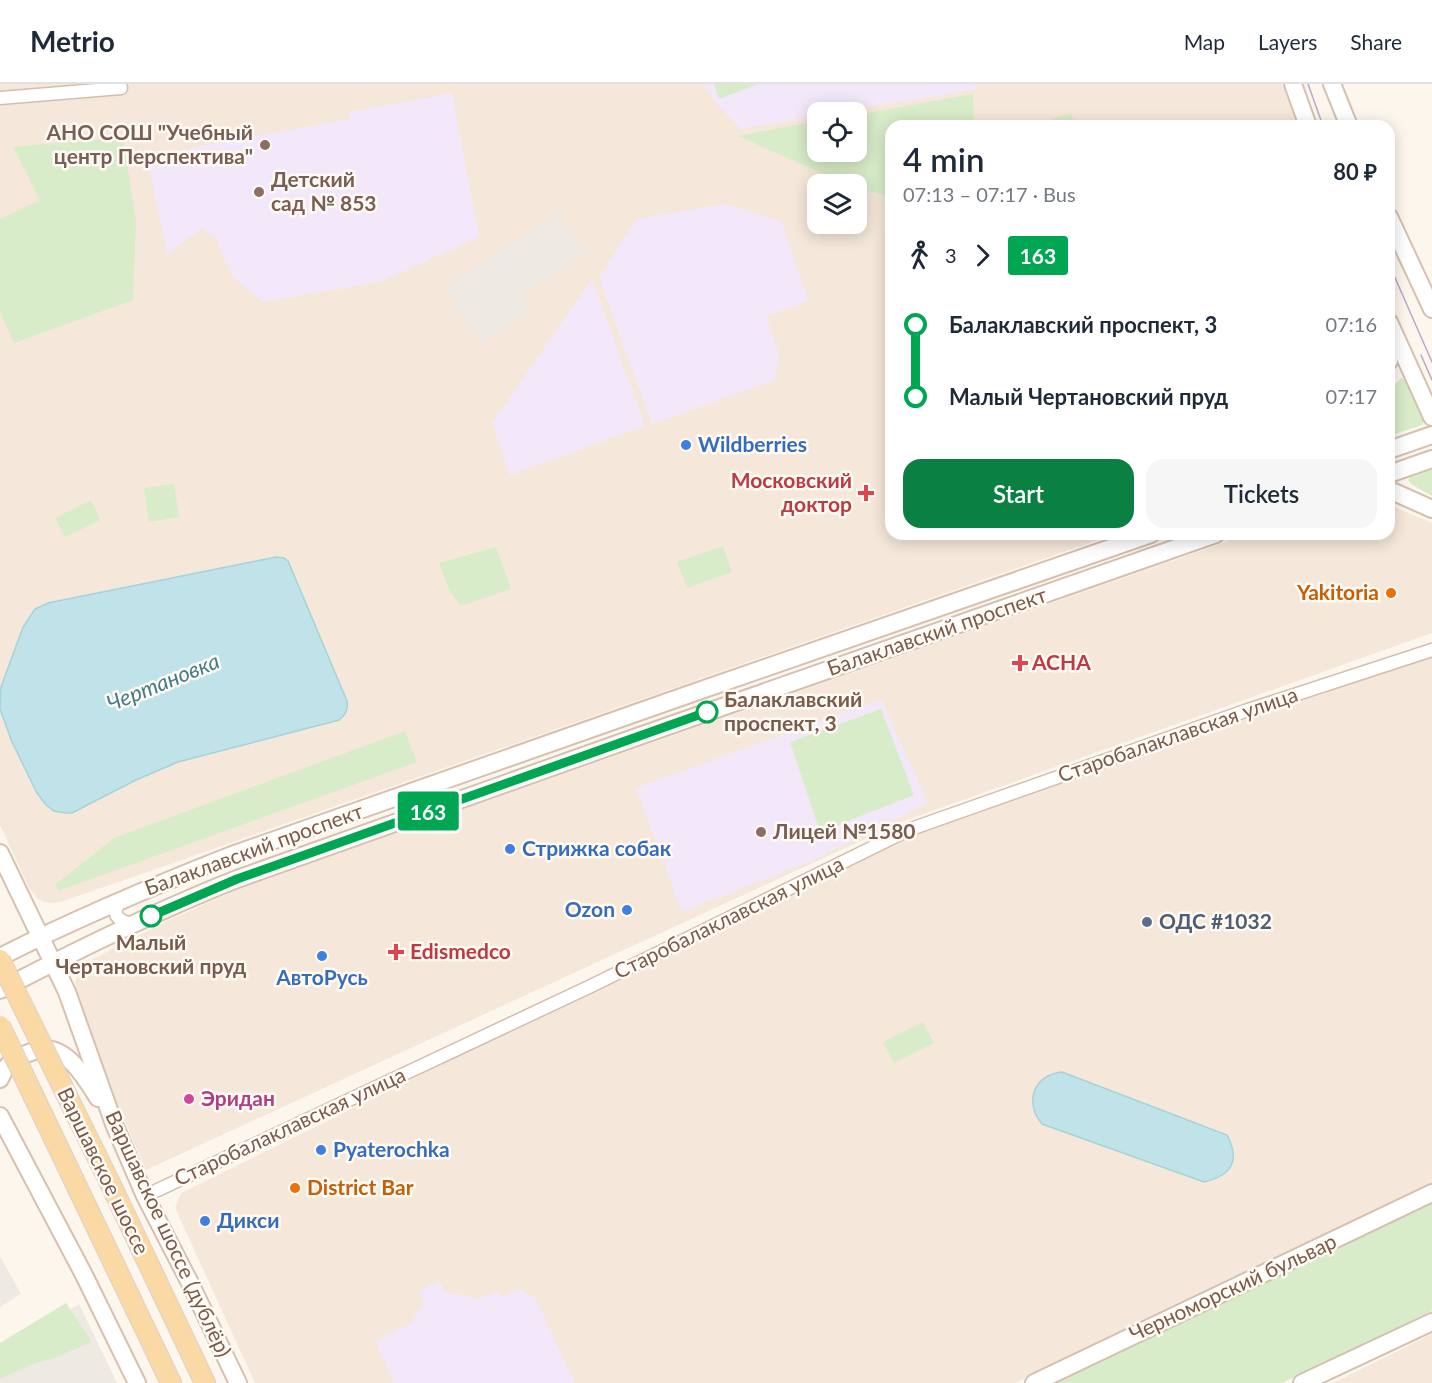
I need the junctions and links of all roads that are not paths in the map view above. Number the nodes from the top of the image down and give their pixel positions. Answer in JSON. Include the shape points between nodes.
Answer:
{"nodes":[{"id":1,"x":120,"y":84,"type":"edge"},
{"id":2,"x":1293,"y":84,"type":"edge"},
{"id":3,"x":1332,"y":84,"type":"edge"},
{"id":4,"x":0,"y":98,"type":"edge"},
{"id":5,"x":1306,"y":120,"type":"edge"},
{"id":6,"x":1347,"y":120,"type":"edge"},
{"id":7,"x":1395,"y":230,"type":"edge"},
{"id":8,"x":1431,"y":305,"type":"edge"},
{"id":9,"x":1395,"y":335,"type":"edge"},
{"id":10,"x":1432,"y":417,"type":"edge"},
{"id":11,"x":1432,"y":435,"type":"edge"},
{"id":12,"x":1395,"y":448,"type":"edge"},
{"id":13,"x":1432,"y":459,"type":"edge"},
{"id":14,"x":1395,"y":472,"type":"edge"},
{"id":15,"x":1395,"y":492,"type":"edge"},
{"id":16,"x":1432,"y":509,"type":"edge"},
{"id":17,"x":1134,"y":540,"type":"edge"},
{"id":18,"x":1199,"y":540,"type":"edge"},
{"id":19,"x":821,"y":648,"type":"junction"},
{"id":20,"x":1432,"y":650,"type":"edge"},
{"id":21,"x":827,"y":670,"type":"junction"},
{"id":22,"x":543,"y":746,"type":"junction"},
{"id":23,"x":548,"y":768,"type":"junction"},
{"id":24,"x":0,"y":852,"type":"edge"},
{"id":25,"x":125,"y":898,"type":"junction"},
{"id":26,"x":134,"y":924,"type":"junction"},
{"id":27,"x":40,"y":936,"type":"junction"},
{"id":28,"x":0,"y":958,"type":"edge"},
{"id":29,"x":53,"y":962,"type":"junction"},
{"id":30,"x":0,"y":990,"type":"edge"},
{"id":31,"x":0,"y":1026,"type":"edge"},
{"id":32,"x":0,"y":1079,"type":"edge"},
{"id":33,"x":0,"y":1116,"type":"edge"},
{"id":34,"x":114,"y":1124,"type":"junction"},
{"id":35,"x":1432,"y":1193,"type":"edge"},
{"id":36,"x":145,"y":1196,"type":"junction"},
{"id":37,"x":1432,"y":1322,"type":"edge"},
{"id":38,"x":1310,"y":1381,"type":"edge"},
{"id":39,"x":137,"y":1383,"type":"edge"},
{"id":40,"x":171,"y":1383,"type":"edge"},
{"id":41,"x":205,"y":1383,"type":"edge"},
{"id":42,"x":238,"y":1383,"type":"edge"},
{"id":43,"x":1034,"y":1383,"type":"edge"}],
"edges":[{"from":1,"to":4,"type":"street","via":[[121,88]]},
{"from":2,"to":5,"type":"main road"},
{"from":3,"to":6,"type":"main road"},
{"from":7,"to":8,"type":"main road"},
{"from":9,"to":10,"type":"main road"},
{"from":11,"to":12,"type":"main road"},
{"from":13,"to":14,"type":"main road"},
{"from":15,"to":16,"type":"main road"},
{"from":17,"to":19,"type":"main road","name":"Балаклавский проспект"},
{"from":18,"to":21,"type":"main road","name":"Балаклавский проспект"},
{"from":19,"to":21,"type":"street","via":[[814,652],[811,661],[815,668]]},
{"from":19,"to":22,"type":"main road","name":"Балаклавский проспект"},
{"from":20,"to":36,"type":"street","name":"Старобалаклавская улица","via":[[1245,711],[908,830],[582,991]]},
{"from":21,"to":23,"type":"main road","name":"Балаклавский проспект"},
{"from":22,"to":23,"type":"street","via":[[558,753],[555,764]]},
{"from":22,"to":25,"type":"main road","name":"Балаклавский проспект","via":[[232,855]]},
{"from":23,"to":26,"type":"main road","name":"Балаклавский проспект","via":[[237,879]]},
{"from":24,"to":27,"type":"main road","name":"Варшавское шоссе (дублёр)"},
{"from":25,"to":26,"type":"street","via":[[118,904],[116,914],[122,922]]},
{"from":25,"to":27,"type":"main road","name":"Балаклавский проспект"},
{"from":26,"to":29,"type":"main road","name":"Балаклавский проспект"},
{"from":27,"to":28,"type":"main road","name":"Балаклавский проспект"},
{"from":27,"to":29,"type":"main road","name":"Варшавское шоссе (дублёр)"},
{"from":28,"to":41,"type":"main road","name":"Варшавское шоссе","bridge":true},
{"from":29,"to":30,"type":"main road","name":"Балаклавский проспект"},
{"from":29,"to":34,"type":"main road","name":"Варшавское шоссе (дублёр)"},
{"from":31,"to":40,"type":"main road","name":"Варшавское шоссе","bridge":true},
{"from":32,"to":34,"type":"main road","via":[[12,1060],[21,1055],[45,1049],[60,1054],[88,1082]]},
{"from":33,"to":39,"type":"main road"},
{"from":34,"to":36,"type":"main road","name":"Варшавское шоссе (дублёр)"},
{"from":35,"to":43,"type":"main road","name":"Черноморский бульвар"},
{"from":36,"to":42,"type":"main road","name":"Варшавское шоссе (дублёр)"},
{"from":37,"to":38,"type":"main road"}]}
